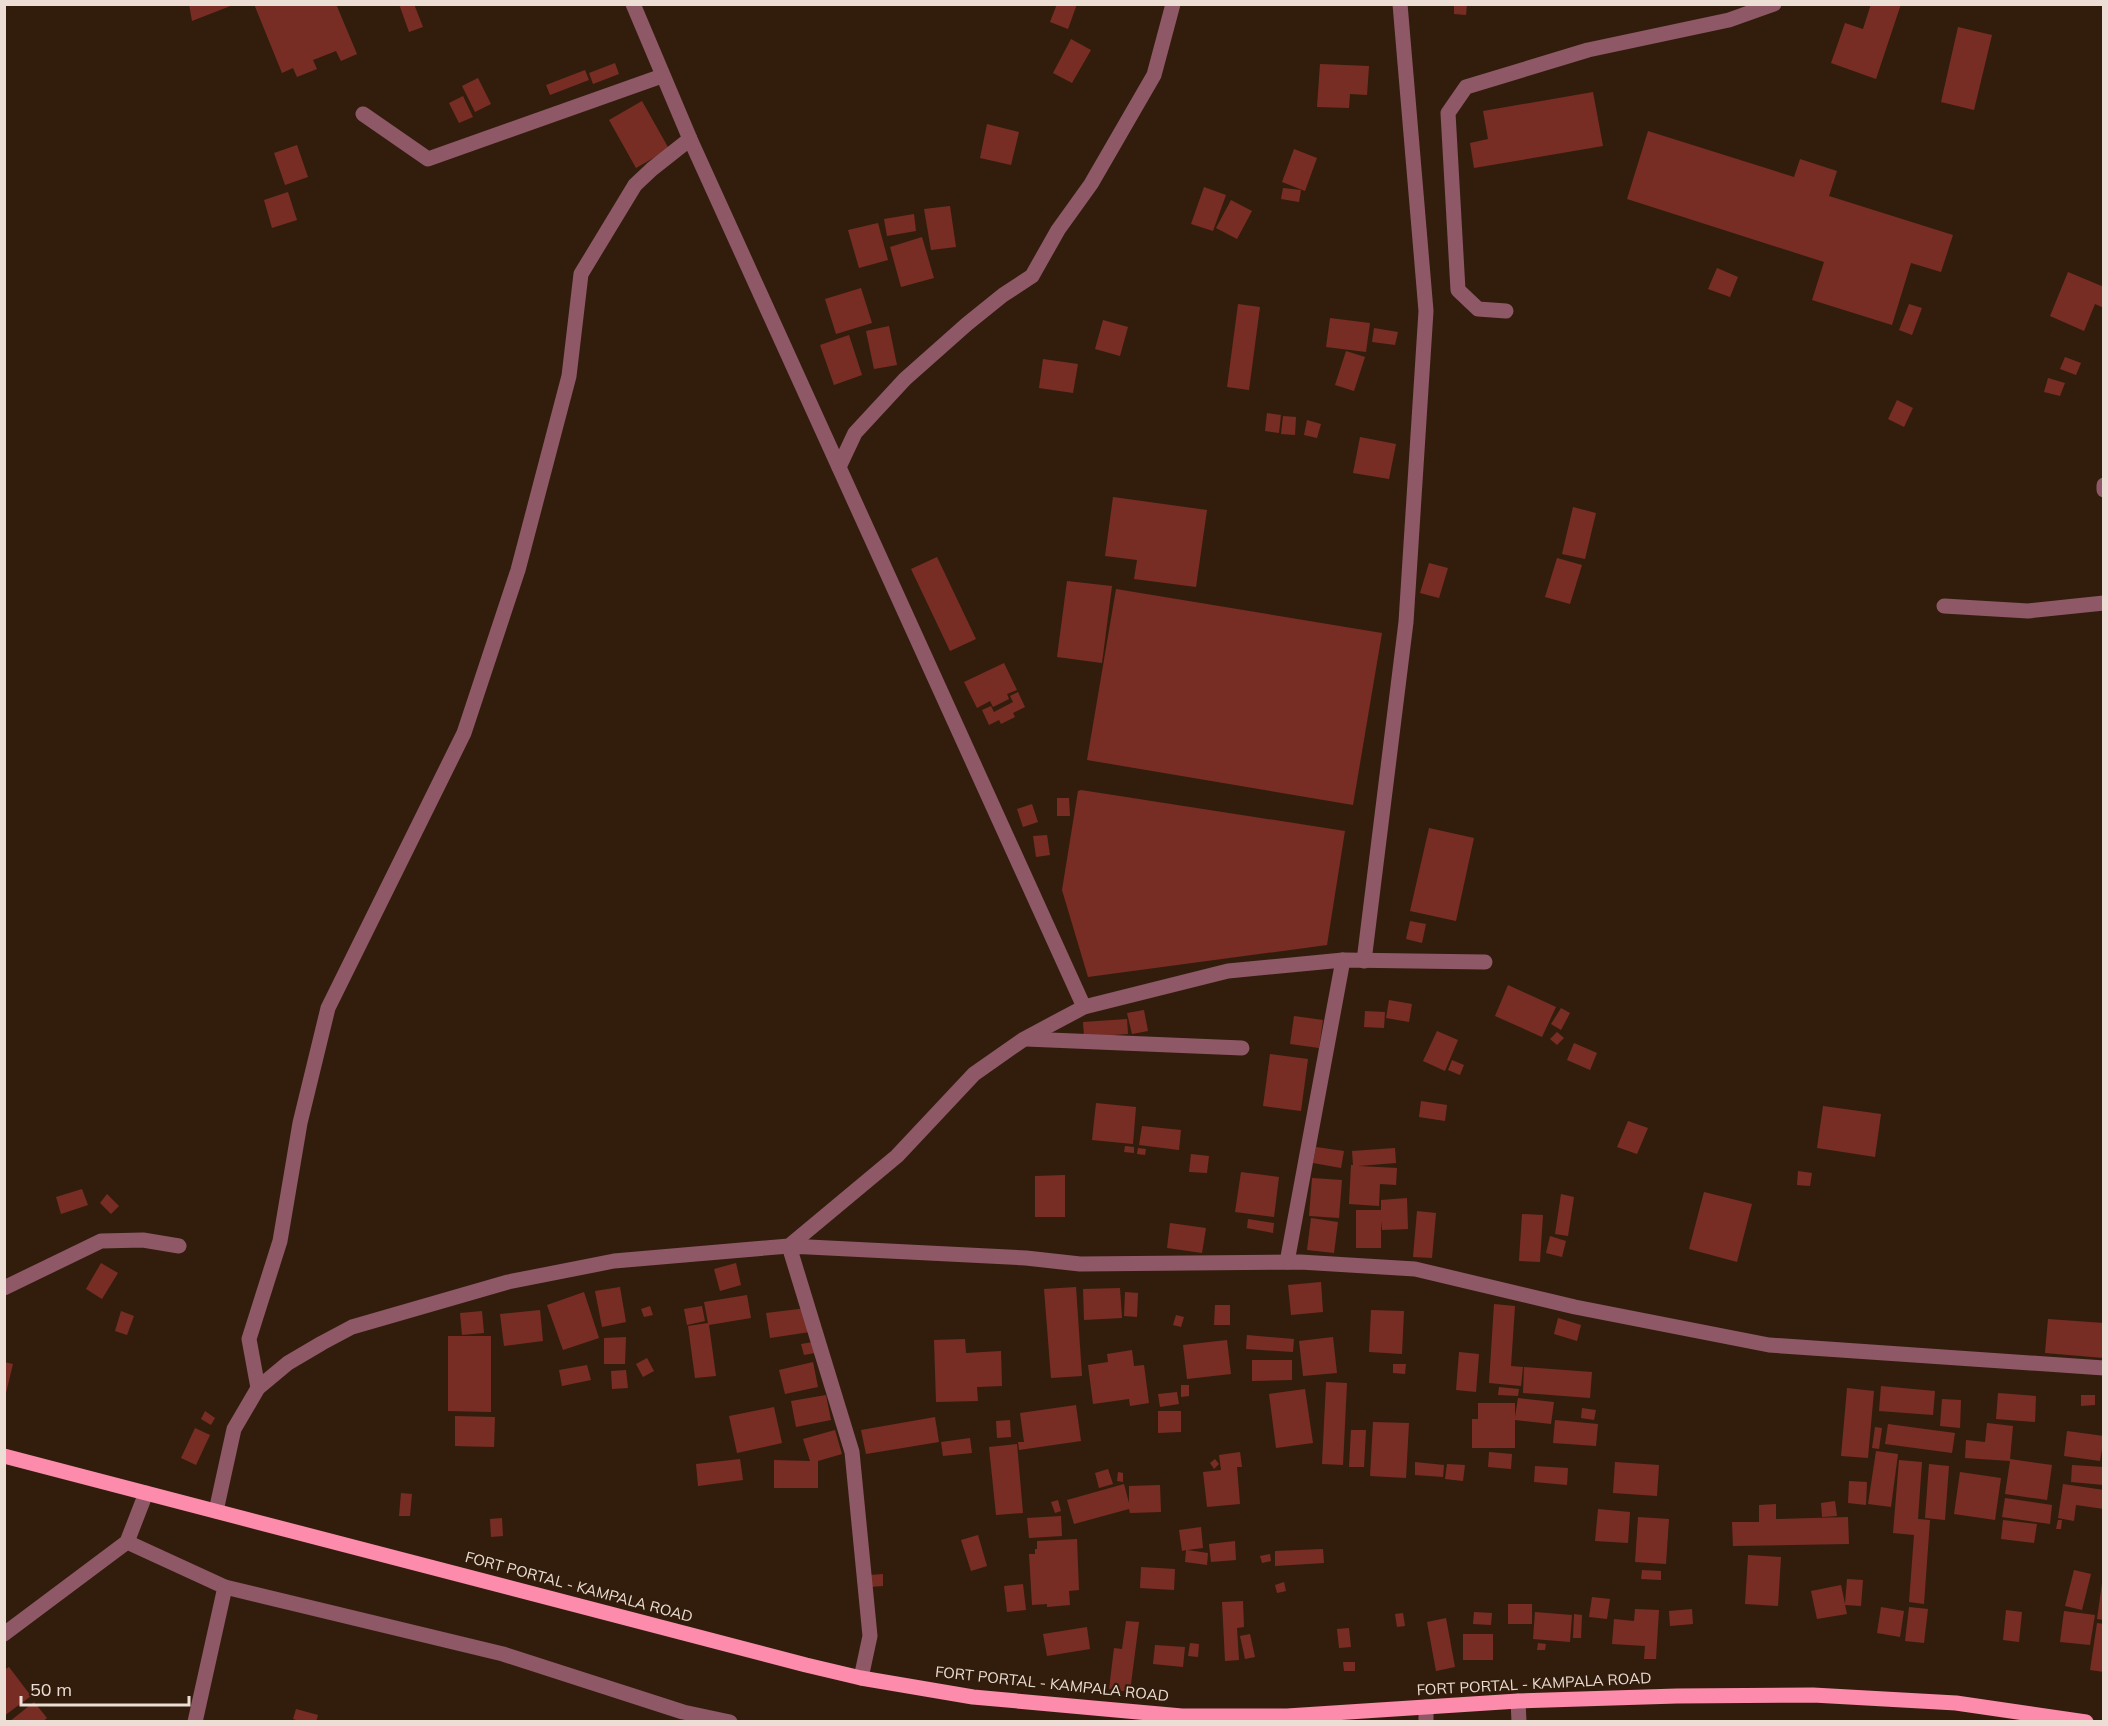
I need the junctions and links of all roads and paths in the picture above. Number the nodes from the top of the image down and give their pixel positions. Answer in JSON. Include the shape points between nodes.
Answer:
{"nodes":[{"id":1,"x":633,"y":4,"type":"edge"},
{"id":2,"x":1173,"y":4,"type":"edge"},
{"id":3,"x":1400,"y":4,"type":"edge"},
{"id":4,"x":1774,"y":4,"type":"edge"},
{"id":5,"x":662,"y":76,"type":"junction"},
{"id":6,"x":363,"y":114,"type":"dead end"},
{"id":7,"x":690,"y":139,"type":"junction"},
{"id":8,"x":1506,"y":311,"type":"dead end"},
{"id":9,"x":839,"y":467,"type":"junction"},
{"id":10,"x":2103,"y":485,"type":"edge"},
{"id":11,"x":2103,"y":490,"type":"edge"},
{"id":12,"x":2103,"y":603,"type":"edge"},
{"id":13,"x":1944,"y":606,"type":"dead end"},
{"id":14,"x":1343,"y":960,"type":"junction"},
{"id":15,"x":1364,"y":961,"type":"junction"},
{"id":16,"x":1485,"y":962,"type":"dead end"},
{"id":17,"x":1084,"y":1007,"type":"junction"},
{"id":18,"x":1024,"y":1039,"type":"junction"},
{"id":19,"x":1242,"y":1048,"type":"dead end"},
{"id":20,"x":179,"y":1246,"type":"dead end"},
{"id":21,"x":789,"y":1246,"type":"junction"},
{"id":22,"x":1287,"y":1262,"type":"junction"},
{"id":23,"x":4,"y":1288,"type":"edge"},
{"id":24,"x":2103,"y":1368,"type":"edge"},
{"id":25,"x":258,"y":1388,"type":"junction"},
{"id":26,"x":5,"y":1456,"type":"edge"},
{"id":27,"x":146,"y":1493,"type":"junction"},
{"id":28,"x":216,"y":1511,"type":"junction"},
{"id":29,"x":127,"y":1542,"type":"junction"},
{"id":30,"x":225,"y":1587,"type":"junction"},
{"id":31,"x":4,"y":1635,"type":"edge"},
{"id":32,"x":861,"y":1678,"type":"junction"},
{"id":33,"x":1518,"y":1701,"type":"junction"},
{"id":34,"x":1426,"y":1714,"type":"edge"},
{"id":35,"x":2044,"y":1718,"type":"edge"},
{"id":36,"x":195,"y":1722,"type":"edge"},
{"id":37,"x":730,"y":1722,"type":"edge"},
{"id":38,"x":1520,"y":1722,"type":"edge"},
{"id":39,"x":2086,"y":1722,"type":"edge"}],
"edges":[{"from":1,"to":5,"type":"street"},
{"from":2,"to":9,"type":"street","via":[[1155,75],[1032,276],[967,324],[905,379],[855,433]]},
{"from":3,"to":15,"type":"street","via":[[1426,311],[1406,622]]},
{"from":4,"to":8,"type":"street","via":[[1729,21],[1588,50],[1466,87],[1448,112],[1458,290],[1478,309]]},
{"from":5,"to":6,"type":"street","via":[[428,159]]},
{"from":5,"to":7,"type":"street"},
{"from":7,"to":9,"type":"street"},
{"from":7,"to":25,"type":"street","via":[[635,185],[581,274],[569,376],[518,570],[464,733],[328,1008],[300,1123],[280,1241],[249,1339]]},
{"from":9,"to":17,"type":"street"},
{"from":10,"to":11,"type":"street"},
{"from":12,"to":13,"type":"street","via":[[2028,611]]},
{"from":14,"to":15,"type":"street"},
{"from":14,"to":17,"type":"street","via":[[1228,971]]},
{"from":14,"to":22,"type":"street"},
{"from":15,"to":16,"type":"street"},
{"from":17,"to":18,"type":"street"},
{"from":18,"to":19,"type":"street"},
{"from":18,"to":21,"type":"street","via":[[974,1074],[897,1156]]},
{"from":20,"to":23,"type":"street","via":[[143,1240],[101,1241]]},
{"from":21,"to":22,"type":"street","via":[[1080,1264]]},
{"from":21,"to":25,"type":"street","via":[[614,1261],[508,1282],[352,1327],[288,1363]]},
{"from":21,"to":32,"type":"street","via":[[852,1452],[870,1636]]},
{"from":22,"to":24,"type":"street","via":[[1415,1269],[1575,1307],[1769,1345]]},
{"from":25,"to":28,"type":"street","via":[[234,1429]]},
{"from":26,"to":27,"type":"main road","name":"FORT PORTAL - KAMPALA ROAD"},
{"from":27,"to":28,"type":"main road","name":"FORT PORTAL - KAMPALA ROAD"},
{"from":27,"to":29,"type":"street"},
{"from":28,"to":32,"type":"main road","name":"FORT PORTAL - KAMPALA ROAD"},
{"from":29,"to":30,"type":"street"},
{"from":29,"to":31,"type":"street"},
{"from":30,"to":36,"type":"street"},
{"from":30,"to":37,"type":"street","via":[[503,1654],[683,1712]]},
{"from":32,"to":34,"type":"main road","name":"FORT PORTAL - KAMPALA ROAD","via":[[974,1697],[1182,1716]]},
{"from":33,"to":34,"type":"main road","name":"FORT PORTAL - KAMPALA ROAD"},
{"from":33,"to":35,"type":"main road","name":"FORT PORTAL - KAMPALA ROAD","via":[[1813,1695],[1956,1703]]},
{"from":33,"to":38,"type":"street"},
{"from":35,"to":39,"type":"main road","name":"FORT PORTAL - KAMPALA ROAD"}]}
